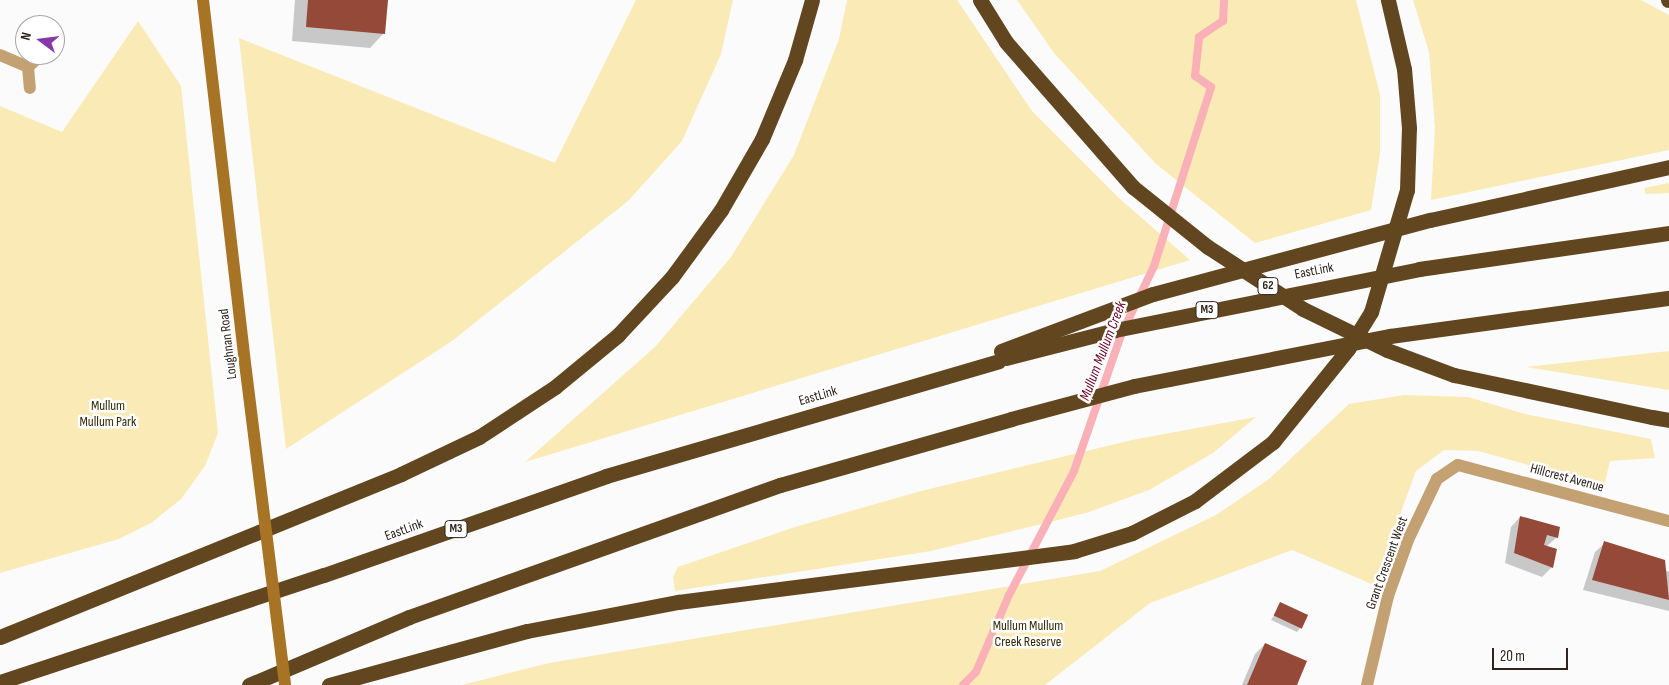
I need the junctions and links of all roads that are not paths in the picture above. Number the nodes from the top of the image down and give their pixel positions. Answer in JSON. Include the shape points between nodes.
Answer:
{"nodes":[{"id":1,"x":203,"y":0,"type":"edge"},
{"id":2,"x":812,"y":0,"type":"edge"},
{"id":3,"x":980,"y":0,"type":"edge"},
{"id":4,"x":1388,"y":0,"type":"edge"},
{"id":5,"x":0,"y":55,"type":"edge"},
{"id":6,"x":28,"y":67,"type":"joint"},
{"id":7,"x":30,"y":88,"type":"dead end"},
{"id":8,"x":1669,"y":168,"type":"edge"},
{"id":9,"x":1669,"y":233,"type":"edge"},
{"id":10,"x":1669,"y":298,"type":"edge"},
{"id":11,"x":1606,"y":304,"type":"junction"},
{"id":12,"x":1669,"y":308,"type":"edge"},
{"id":13,"x":999,"y":356,"type":"junction"},
{"id":14,"x":1669,"y":418,"type":"edge"},
{"id":15,"x":1458,"y":465,"type":"joint"},
{"id":16,"x":1669,"y":521,"type":"edge"},
{"id":17,"x":0,"y":637,"type":"edge"},
{"id":18,"x":0,"y":682,"type":"edge"},
{"id":19,"x":250,"y":685,"type":"edge"},
{"id":20,"x":285,"y":685,"type":"edge"},
{"id":21,"x":330,"y":685,"type":"edge"},
{"id":22,"x":1367,"y":685,"type":"edge"}],
"edges":[{"from":1,"to":20,"type":"main road","name":"Loughnan Road","bridge":true},
{"from":2,"to":17,"type":"highway","via":[[795,60],[762,138],[721,210],[672,277],[618,335],[555,387],[478,437],[401,474]]},
{"from":3,"to":14,"type":"highway","number":"62","bridge":true,"via":[[1006,42],[1133,187],[1208,247],[1303,309],[1387,350],[1454,375]]},
{"from":4,"to":21,"type":"highway","via":[[1404,69],[1409,128],[1407,190],[1371,312],[1348,349],[1273,442],[1195,502],[1132,533],[1074,551],[669,604],[527,631]]},
{"from":5,"to":6,"type":"street"},
{"from":6,"to":7,"type":"street"},
{"from":8,"to":13,"type":"highway","bridge":true,"via":[[1430,220],[1153,294]]},
{"from":9,"to":13,"type":"highway","name":"EastLink","number":"M3","bridge":true,"via":[[1419,269]]},
{"from":10,"to":11,"type":"highway"},
{"from":11,"to":12,"type":"highway"},
{"from":11,"to":19,"type":"highway","bridge":true,"via":[[1390,336],[1134,386],[970,430],[752,496],[409,617]]},
{"from":13,"to":18,"type":"highway","name":"EastLink","number":"M3","via":[[914,385],[606,476],[324,576]]},
{"from":15,"to":16,"type":"street","name":"Hillcrest Avenue"},
{"from":15,"to":22,"type":"street","name":"Grant Crescent West","via":[[1437,479],[1408,540],[1388,596]]}]}
